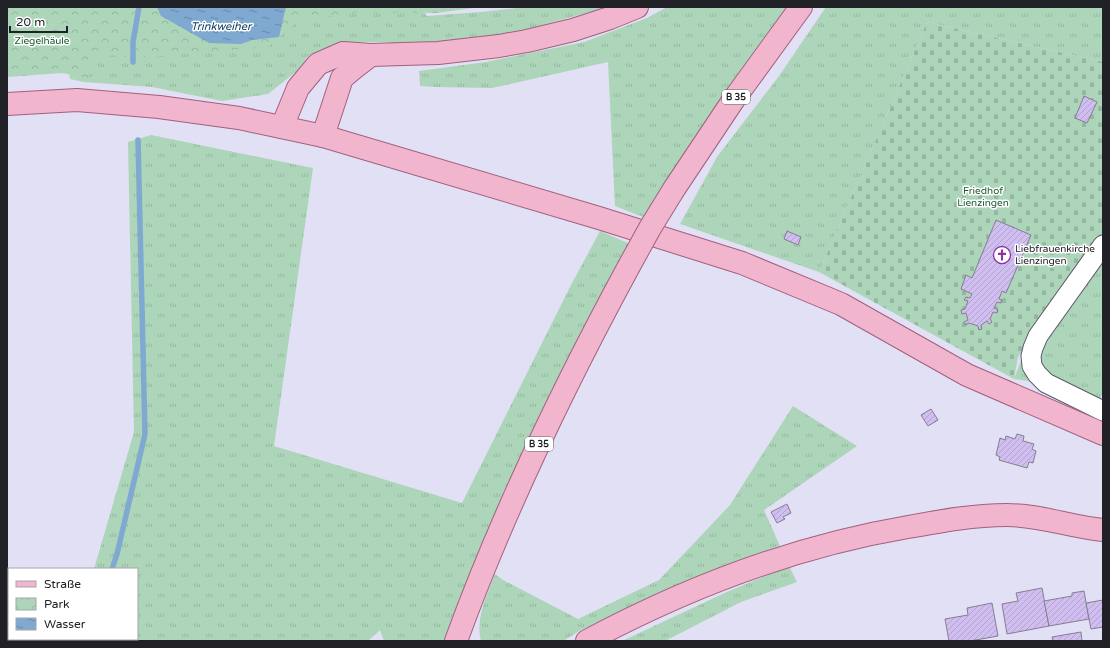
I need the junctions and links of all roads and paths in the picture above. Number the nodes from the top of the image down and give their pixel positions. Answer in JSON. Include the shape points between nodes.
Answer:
{"nodes":[{"id":1,"x":637,"y":7,"type":"edge"},
{"id":2,"x":801,"y":7,"type":"edge"},
{"id":3,"x":371,"y":55,"type":"junction"},
{"id":4,"x":7,"y":104,"type":"edge"},
{"id":5,"x":282,"y":127,"type":"junction"},
{"id":6,"x":323,"y":136,"type":"junction"},
{"id":7,"x":1103,"y":245,"type":"edge"},
{"id":8,"x":1103,"y":411,"type":"edge"},
{"id":9,"x":1103,"y":434,"type":"edge"},
{"id":10,"x":1103,"y":530,"type":"edge"},
{"id":11,"x":462,"y":636,"type":"edge"},
{"id":12,"x":587,"y":641,"type":"edge"}],
"edges":[{"from":1,"to":3,"type":"main road","via":[[573,30],[513,44],[470,50]]},
{"from":2,"to":11,"type":"main road","number":"B 35","bridge":true,"via":[[734,99],[674,189],[590,338],[492,549]]},
{"from":3,"to":5,"type":"main road","via":[[343,53],[318,64],[298,88]]},
{"from":3,"to":6,"type":"main road","via":[[342,78]]},
{"from":4,"to":5,"type":"main road","via":[[78,100],[117,103],[195,111]]},
{"from":5,"to":6,"type":"main road"},
{"from":6,"to":9,"type":"main road","via":[[742,263],[841,304],[967,375]]},
{"from":7,"to":8,"type":"street","via":[[1038,336],[1031,356],[1032,366],[1046,383]]},
{"from":10,"to":12,"type":"main road","via":[[1031,516],[1007,515],[951,519],[882,531],[821,546],[748,569],[679,596]]}]}
